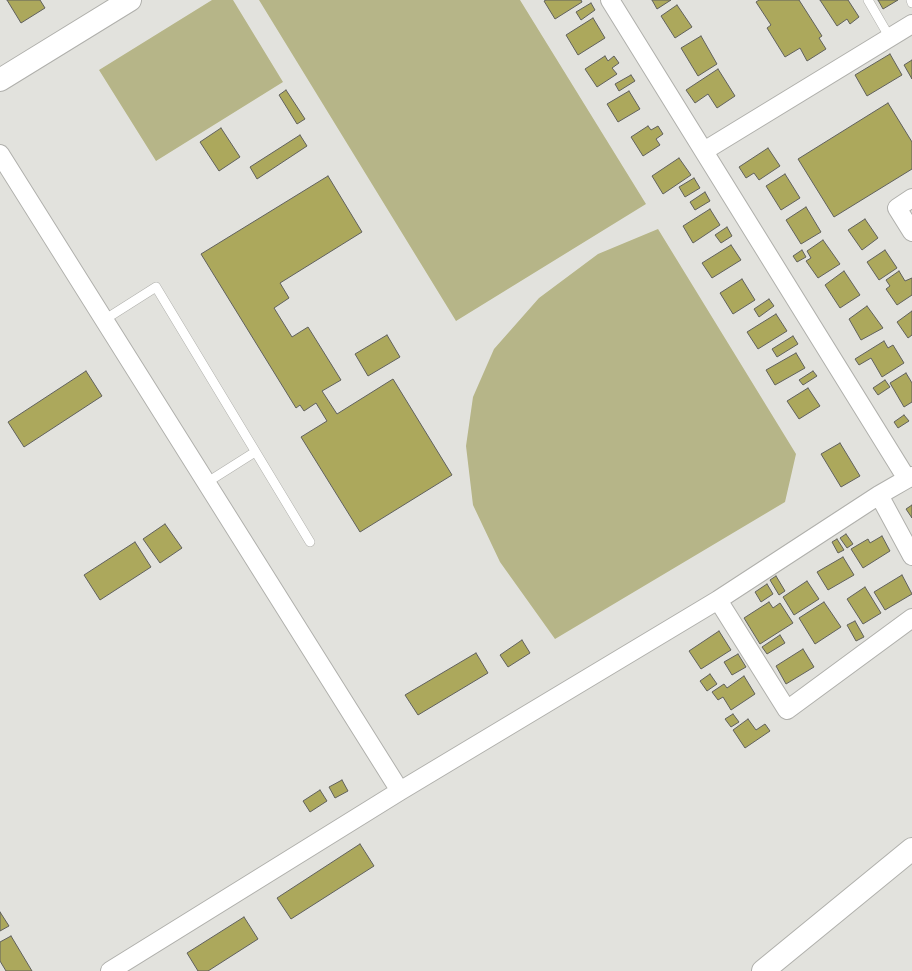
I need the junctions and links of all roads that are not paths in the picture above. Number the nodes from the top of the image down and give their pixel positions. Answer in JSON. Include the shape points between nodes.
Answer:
{"nodes":[{"id":1,"x":130,"y":0,"type":"edge"},
{"id":2,"x":610,"y":0,"type":"edge"},
{"id":3,"x":868,"y":0,"type":"edge"},
{"id":4,"x":910,"y":0,"type":"edge"},
{"id":5,"x":912,"y":3,"type":"edge"},
{"id":6,"x":912,"y":24,"type":"edge"},
{"id":7,"x":890,"y":38,"type":"junction"},
{"id":8,"x":0,"y":80,"type":"edge"},
{"id":9,"x":704,"y":151,"type":"junction"},
{"id":10,"x":0,"y":154,"type":"edge"},
{"id":11,"x":912,"y":198,"type":"edge"},
{"id":12,"x":912,"y":232,"type":"edge"},
{"id":13,"x":104,"y":320,"type":"junction"},
{"id":14,"x":256,"y":452,"type":"junction"},
{"id":15,"x":909,"y":478,"type":"edge"},
{"id":16,"x":206,"y":483,"type":"junction"},
{"id":17,"x":879,"y":495,"type":"junction"},
{"id":18,"x":310,"y":542,"type":"dead end"},
{"id":19,"x":912,"y":556,"type":"edge"},
{"id":20,"x":718,"y":600,"type":"junction"},
{"id":21,"x":912,"y":618,"type":"edge"},
{"id":22,"x":400,"y":791,"type":"junction"},
{"id":23,"x":912,"y":849,"type":"edge"},
{"id":24,"x":912,"y":866,"type":"edge"},
{"id":25,"x":818,"y":934,"type":"junction"},
{"id":26,"x":110,"y":971,"type":"edge"},
{"id":27,"x":763,"y":971,"type":"edge"},
{"id":28,"x":785,"y":971,"type":"edge"}],
"edges":[{"from":1,"to":8,"type":"main road"},
{"from":2,"to":9,"type":"street"},
{"from":3,"to":7,"type":"lane"},
{"from":4,"to":5,"type":"lane"},
{"from":6,"to":7,"type":"street"},
{"from":7,"to":9,"type":"street"},
{"from":9,"to":15,"type":"street"},
{"from":10,"to":13,"type":"street"},
{"from":11,"to":12,"type":"street","via":[[897,208]]},
{"from":13,"to":14,"type":"lane","via":[[156,287]]},
{"from":13,"to":16,"type":"street"},
{"from":14,"to":16,"type":"lane"},
{"from":14,"to":18,"type":"lane"},
{"from":15,"to":17,"type":"street"},
{"from":16,"to":22,"type":"street"},
{"from":17,"to":19,"type":"street"},
{"from":17,"to":20,"type":"street"},
{"from":20,"to":21,"type":"street","via":[[788,710]]},
{"from":20,"to":22,"type":"street"},
{"from":22,"to":26,"type":"street"},
{"from":23,"to":25,"type":"main road"},
{"from":24,"to":25,"type":"main road"},
{"from":25,"to":27,"type":"main road"},
{"from":25,"to":28,"type":"main road"}]}
